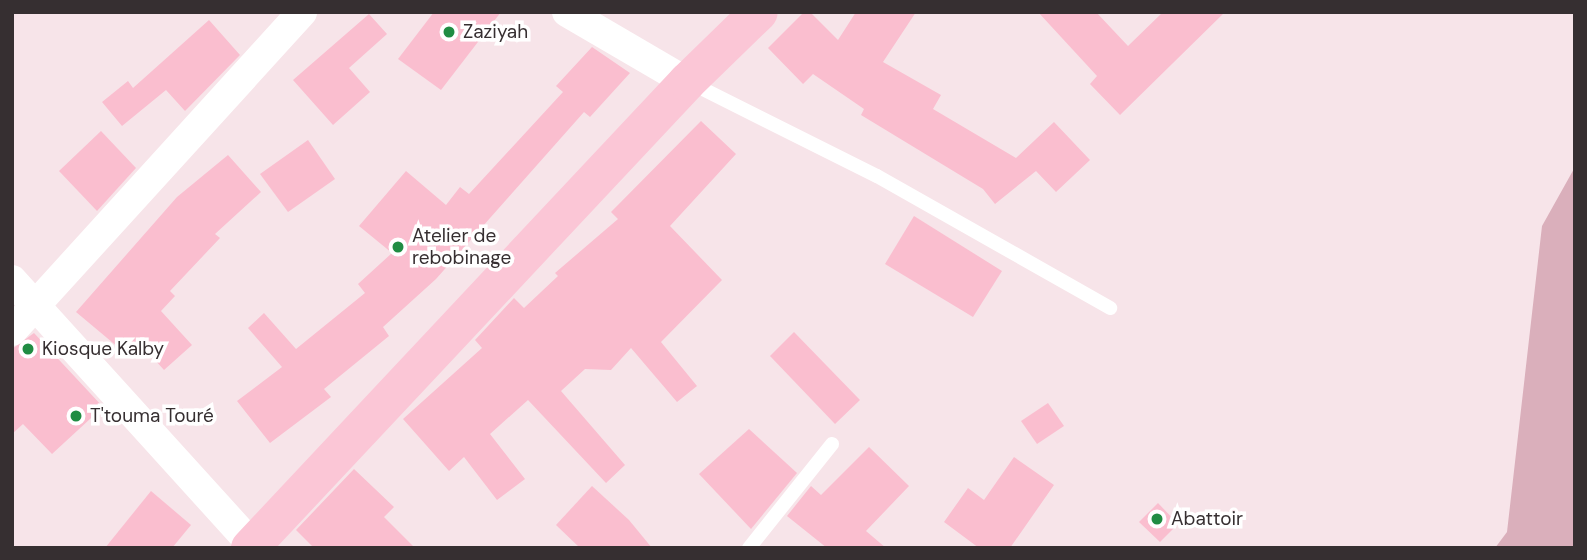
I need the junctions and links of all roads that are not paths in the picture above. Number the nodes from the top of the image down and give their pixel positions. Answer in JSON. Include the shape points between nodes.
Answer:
{"nodes":[{"id":1,"x":302,"y":12,"type":"edge"},
{"id":2,"x":567,"y":12,"type":"edge"},
{"id":3,"x":759,"y":12,"type":"edge"},
{"id":4,"x":687,"y":82,"type":"junction"},
{"id":5,"x":12,"y":280,"type":"edge"},
{"id":6,"x":37,"y":307,"type":"junction"},
{"id":7,"x":1110,"y":309,"type":"dead end"},
{"id":8,"x":12,"y":331,"type":"edge"},
{"id":9,"x":832,"y":444,"type":"dead end"},
{"id":10,"x":253,"y":547,"type":"edge"},
{"id":11,"x":749,"y":548,"type":"edge"}],
"edges":[{"from":1,"to":6,"type":"street"},
{"from":2,"to":4,"type":"street"},
{"from":3,"to":4,"type":"highway"},
{"from":4,"to":7,"type":"lane","via":[[877,176]]},
{"from":4,"to":10,"type":"highway"},
{"from":5,"to":6,"type":"street"},
{"from":6,"to":8,"type":"street"},
{"from":6,"to":10,"type":"street"},
{"from":9,"to":11,"type":"lane"}]}
